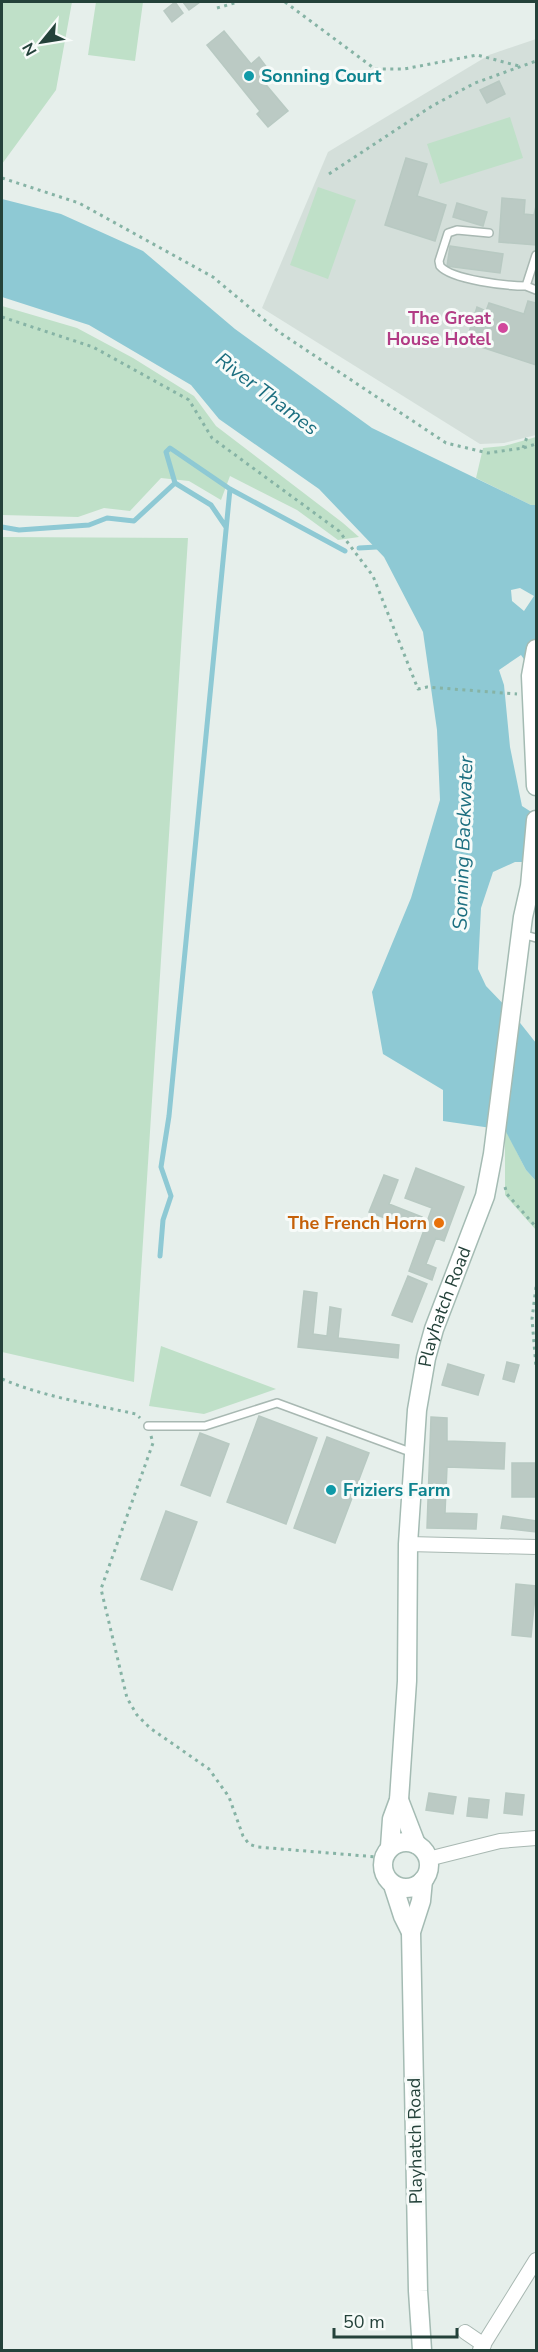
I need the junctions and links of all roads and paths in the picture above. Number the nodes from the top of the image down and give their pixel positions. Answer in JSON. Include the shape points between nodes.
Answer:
{"nodes":[{"id":1,"x":238,"y":2,"type":"edge"},
{"id":2,"x":285,"y":2,"type":"edge"},
{"id":3,"x":217,"y":8,"type":"dead end"},
{"id":4,"x":537,"y":61,"type":"edge"},
{"id":5,"x":519,"y":66,"type":"junction"},
{"id":6,"x":329,"y":174,"type":"dead end"},
{"id":7,"x":2,"y":178,"type":"edge"},
{"id":8,"x":489,"y":234,"type":"dead end"},
{"id":9,"x":537,"y":255,"type":"edge"},
{"id":10,"x":526,"y":286,"type":"junction"},
{"id":11,"x":537,"y":290,"type":"edge"},
{"id":12,"x":2,"y":317,"type":"edge"},
{"id":13,"x":527,"y":437,"type":"dead end"},
{"id":14,"x":537,"y":444,"type":"edge"},
{"id":15,"x":523,"y":448,"type":"junction"},
{"id":16,"x":537,"y":649,"type":"edge"},
{"id":17,"x":516,"y":694,"type":"dead end"},
{"id":18,"x":536,"y":733,"type":"edge"},
{"id":19,"x":537,"y":786,"type":"edge"},
{"id":20,"x":537,"y":820,"type":"edge"},
{"id":21,"x":527,"y":930,"type":"edge"},
{"id":22,"x":504,"y":1182,"type":"dead end"},
{"id":23,"x":537,"y":1227,"type":"edge"},
{"id":24,"x":537,"y":1287,"type":"edge"},
{"id":25,"x":537,"y":1367,"type":"edge"},
{"id":26,"x":2,"y":1379,"type":"edge"},
{"id":27,"x":148,"y":1426,"type":"junction"},
{"id":28,"x":413,"y":1453,"type":"junction"},
{"id":29,"x":408,"y":1544,"type":"junction"},
{"id":30,"x":537,"y":1547,"type":"edge"},
{"id":31,"x":399,"y":1800,"type":"junction"},
{"id":32,"x":537,"y":1838,"type":"edge"},
{"id":33,"x":416,"y":1844,"type":"junction"},
{"id":34,"x":387,"y":1852,"type":"junction"},
{"id":35,"x":428,"y":1859,"type":"junction"},
{"id":36,"x":423,"y":1880,"type":"junction"},
{"id":37,"x":393,"y":1885,"type":"junction"},
{"id":38,"x":411,"y":1932,"type":"junction"},
{"id":39,"x":537,"y":2260,"type":"edge"},
{"id":40,"x":465,"y":2332,"type":"dead end"},
{"id":41,"x":482,"y":2348,"type":"edge"},
{"id":42,"x":422,"y":2350,"type":"edge"}],
"edges":[{"from":1,"to":3,"type":"path"},
{"from":2,"to":5,"type":"path","via":[[375,69],[404,69],[477,55]]},
{"from":4,"to":5,"type":"path"},
{"from":5,"to":6,"type":"path","via":[[432,106]]},
{"from":7,"to":15,"type":"path","via":[[79,203],[213,277],[279,332],[446,443],[488,453]]},
{"from":8,"to":10,"type":"lane","via":[[457,230],[448,233],[440,266],[449,273],[500,286]]},
{"from":9,"to":10,"type":"lane"},
{"from":10,"to":11,"type":"lane"},
{"from":12,"to":17,"type":"path","via":[[93,347],[189,400],[212,438],[339,531],[373,576],[418,689]]},
{"from":13,"to":15,"type":"path"},
{"from":14,"to":15,"type":"path"},
{"from":16,"to":18,"type":"main road","via":[[531,676]]},
{"from":18,"to":19,"type":"main road"},
{"from":20,"to":21,"type":"main road","name":"Playhatch Road"},
{"from":21,"to":28,"type":"main road","name":"Playhatch Road","via":[[513,999],[485,1196],[426,1358]]},
{"from":22,"to":23,"type":"path","via":[[507,1194]]},
{"from":24,"to":25,"type":"path","via":[[532,1319]]},
{"from":26,"to":27,"type":"path","via":[[68,1400],[136,1414]]},
{"from":27,"to":28,"type":"lane","via":[[205,1426],[277,1403]]},
{"from":27,"to":34,"type":"path","via":[[153,1443],[101,1589],[127,1698],[150,1728],[214,1776],[229,1797],[238,1828],[249,1844]]},
{"from":28,"to":29,"type":"main road","name":"Playhatch Road"},
{"from":29,"to":30,"type":"street"},
{"from":29,"to":31,"type":"main road","name":"Playhatch Road"},
{"from":31,"to":33,"type":"main road","name":"Playhatch Road"},
{"from":31,"to":34,"type":"main road","name":"Playhatch Road"},
{"from":32,"to":35,"type":"street","via":[[500,1841]]},
{"from":33,"to":34,"type":"main road","via":[[403,1842]]},
{"from":33,"to":35,"type":"main road"},
{"from":34,"to":37,"type":"main road","via":[[383,1873]]},
{"from":35,"to":36,"type":"main road"},
{"from":36,"to":37,"type":"main road","via":[[406,1889]]},
{"from":36,"to":38,"type":"main road","name":"Playhatch Road"},
{"from":37,"to":38,"type":"main road","name":"Playhatch Road"},
{"from":38,"to":42,"type":"main road","name":"Playhatch Road"},
{"from":39,"to":41,"type":"street"},
{"from":40,"to":41,"type":"street"}]}
